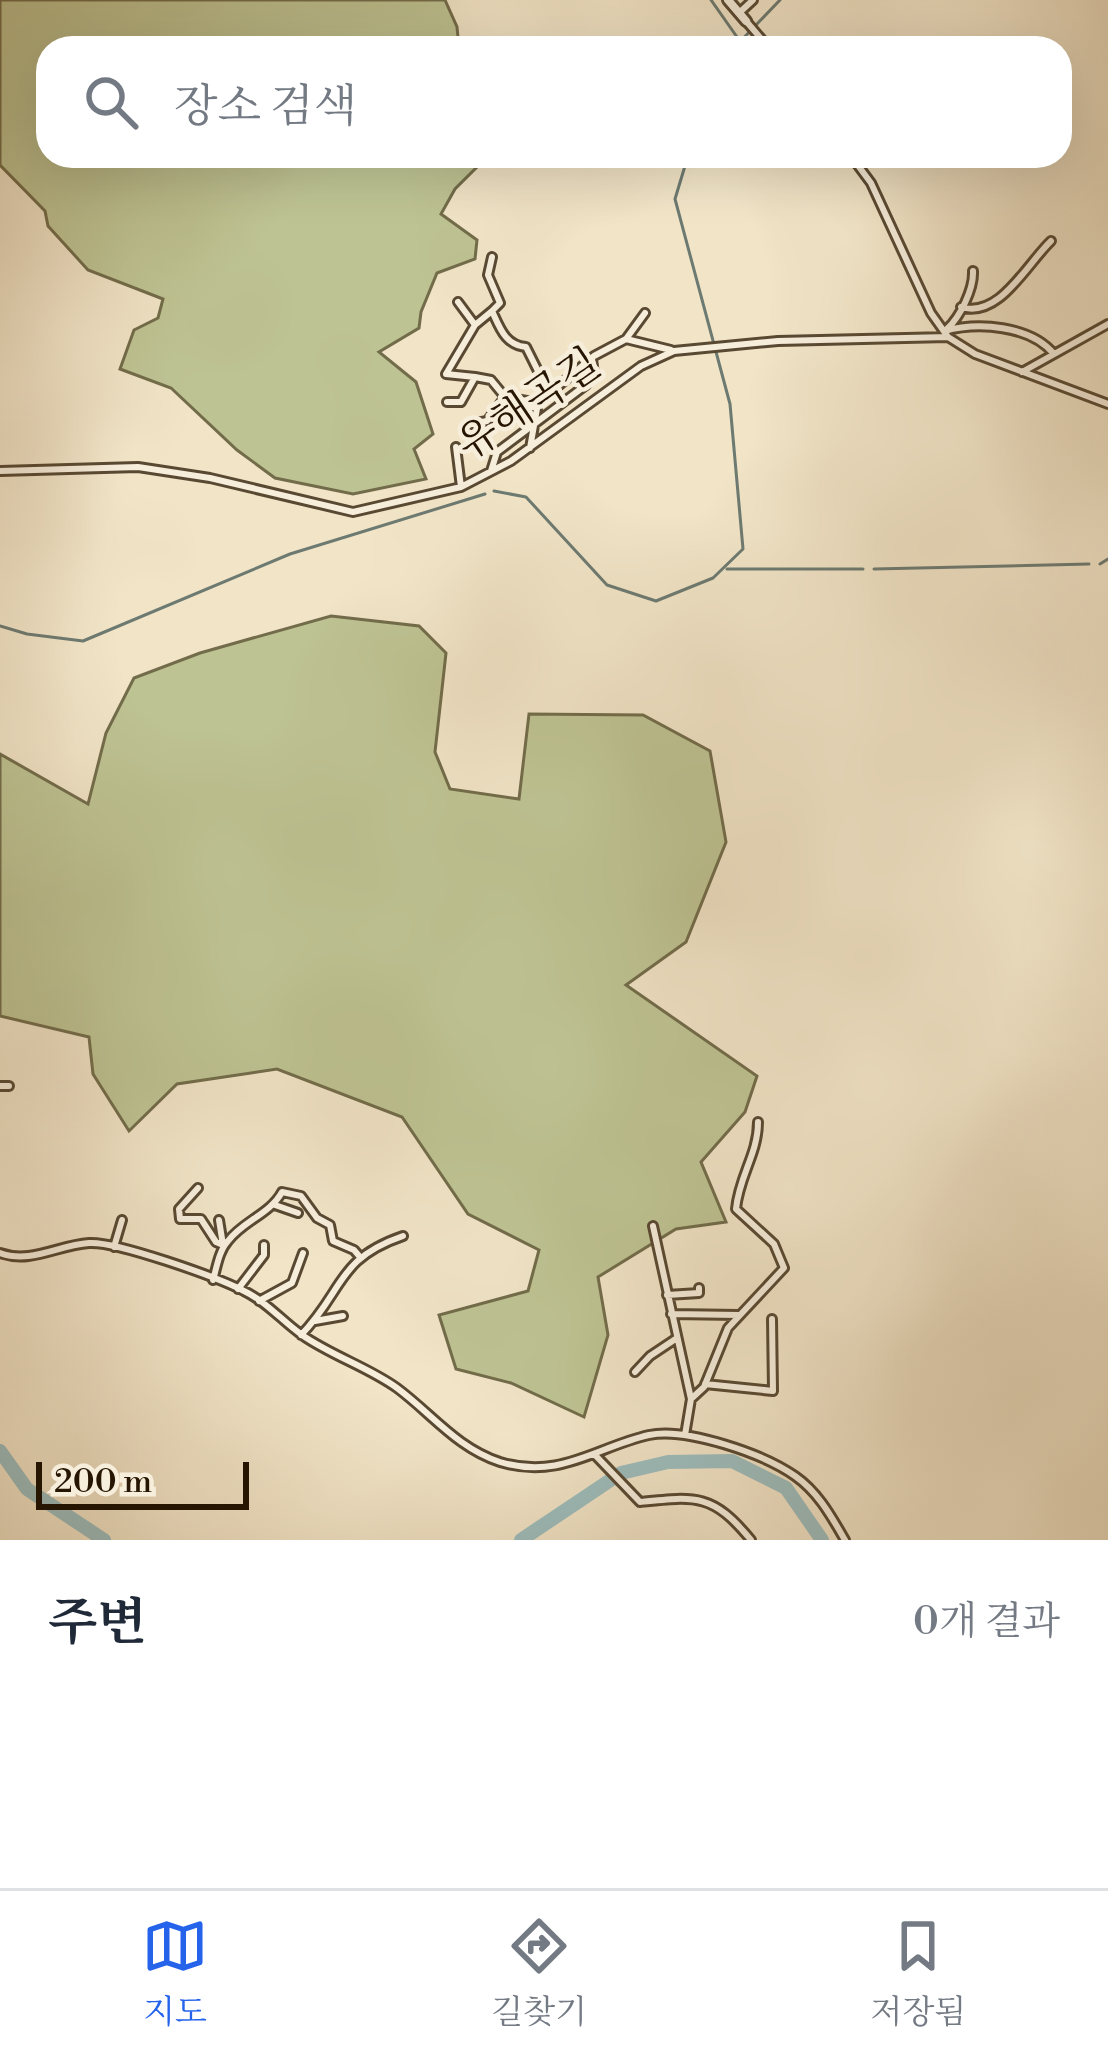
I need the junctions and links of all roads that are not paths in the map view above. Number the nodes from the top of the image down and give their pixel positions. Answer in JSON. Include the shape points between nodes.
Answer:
{"nodes":[{"id":1,"x":728,"y":0,"type":"edge"},
{"id":2,"x":753,"y":0,"type":"edge"},
{"id":3,"x":743,"y":17,"type":"junction"},
{"id":4,"x":760,"y":36,"type":"edge"},
{"id":5,"x":860,"y":168,"type":"edge"},
{"id":6,"x":1051,"y":241,"type":"dead end"},
{"id":7,"x":492,"y":257,"type":"dead end"},
{"id":8,"x":973,"y":271,"type":"dead end"},
{"id":9,"x":458,"y":302,"type":"dead end"},
{"id":10,"x":961,"y":307,"type":"junction"},
{"id":11,"x":492,"y":311,"type":"junction"},
{"id":12,"x":645,"y":313,"type":"dead end"},
{"id":13,"x":1108,"y":324,"type":"edge"},
{"id":14,"x":475,"y":325,"type":"junction"},
{"id":15,"x":946,"y":334,"type":"junction"},
{"id":16,"x":626,"y":339,"type":"junction"},
{"id":17,"x":674,"y":351,"type":"junction"},
{"id":18,"x":1054,"y":354,"type":"junction"},
{"id":19,"x":592,"y":358,"type":"junction"},
{"id":20,"x":1022,"y":372,"type":"junction"},
{"id":21,"x":475,"y":377,"type":"junction"},
{"id":22,"x":548,"y":392,"type":"junction"},
{"id":23,"x":505,"y":397,"type":"junction"},
{"id":24,"x":448,"y":402,"type":"dead end"},
{"id":25,"x":538,"y":403,"type":"junction"},
{"id":26,"x":1108,"y":404,"type":"edge"},
{"id":27,"x":514,"y":418,"type":"dead end"},
{"id":28,"x":472,"y":424,"type":"dead end"},
{"id":29,"x":536,"y":426,"type":"junction"},
{"id":30,"x":456,"y":448,"type":"dead end"},
{"id":31,"x":530,"y":448,"type":"junction"},
{"id":32,"x":0,"y":471,"type":"edge"},
{"id":33,"x":491,"y":471,"type":"junction"},
{"id":34,"x":461,"y":487,"type":"junction"},
{"id":35,"x":758,"y":1122,"type":"dead end"},
{"id":36,"x":199,"y":1188,"type":"dead end"},
{"id":37,"x":275,"y":1205,"type":"junction"},
{"id":38,"x":298,"y":1213,"type":"dead end"},
{"id":39,"x":122,"y":1220,"type":"dead end"},
{"id":40,"x":219,"y":1220,"type":"dead end"},
{"id":41,"x":653,"y":1226,"type":"dead end"},
{"id":42,"x":404,"y":1236,"type":"dead end"},
{"id":43,"x":223,"y":1245,"type":"junction"},
{"id":44,"x":264,"y":1245,"type":"dead end"},
{"id":45,"x":113,"y":1246,"type":"junction"},
{"id":46,"x":0,"y":1252,"type":"edge"},
{"id":47,"x":303,"y":1253,"type":"dead end"},
{"id":48,"x":361,"y":1257,"type":"junction"},
{"id":49,"x":213,"y":1280,"type":"junction"},
{"id":50,"x":238,"y":1288,"type":"junction"},
{"id":51,"x":700,"y":1288,"type":"dead end"},
{"id":52,"x":667,"y":1295,"type":"junction"},
{"id":53,"x":260,"y":1300,"type":"junction"},
{"id":54,"x":671,"y":1314,"type":"junction"},
{"id":55,"x":739,"y":1315,"type":"junction"},
{"id":56,"x":343,"y":1316,"type":"dead end"},
{"id":57,"x":772,"y":1319,"type":"dead end"},
{"id":58,"x":315,"y":1321,"type":"junction"},
{"id":59,"x":302,"y":1335,"type":"junction"},
{"id":60,"x":677,"y":1338,"type":"junction"},
{"id":61,"x":635,"y":1372,"type":"dead end"},
{"id":62,"x":705,"y":1384,"type":"junction"},
{"id":63,"x":691,"y":1399,"type":"junction"},
{"id":64,"x":685,"y":1435,"type":"junction"},
{"id":65,"x":596,"y":1456,"type":"junction"},
{"id":66,"x":751,"y":1540,"type":"edge"},
{"id":67,"x":845,"y":1540,"type":"edge"}],
"edges":[{"from":1,"to":3,"type":"street"},
{"from":2,"to":3,"type":"street"},
{"from":3,"to":4,"type":"street"},
{"from":5,"to":15,"type":"street"},
{"from":6,"to":10,"type":"street","via":[[998,302],[977,311]]},
{"from":7,"to":11,"type":"street","via":[[490,284],[500,303]]},
{"from":8,"to":10,"type":"street"},
{"from":9,"to":14,"type":"street"},
{"from":10,"to":15,"type":"street"},
{"from":11,"to":14,"type":"street"},
{"from":11,"to":22,"type":"street","via":[[503,336],[526,346]]},
{"from":12,"to":16,"type":"street"},
{"from":13,"to":18,"type":"street"},
{"from":14,"to":21,"type":"street","via":[[446,374]]},
{"from":15,"to":17,"type":"street","name":"유해곡길"},
{"from":15,"to":18,"type":"street","name":"유해곡길","via":[[998,328],[1034,337]]},
{"from":15,"to":20,"type":"street"},
{"from":16,"to":17,"type":"street"},
{"from":16,"to":19,"type":"street"},
{"from":17,"to":31,"type":"street","name":"유해곡길"},
{"from":18,"to":20,"type":"street"},
{"from":19,"to":22,"type":"street"},
{"from":19,"to":29,"type":"street","via":[[586,385]]},
{"from":20,"to":26,"type":"street"},
{"from":21,"to":23,"type":"street","via":[[491,380]]},
{"from":21,"to":24,"type":"street","via":[[461,402]]},
{"from":22,"to":25,"type":"street"},
{"from":23,"to":25,"type":"street"},
{"from":23,"to":28,"type":"street","via":[[487,421]]},
{"from":25,"to":27,"type":"street"},
{"from":25,"to":29,"type":"street"},
{"from":29,"to":31,"type":"street"},
{"from":29,"to":33,"type":"street","via":[[497,452]]},
{"from":30,"to":34,"type":"street"},
{"from":31,"to":33,"type":"street","name":"유해곡길"},
{"from":32,"to":34,"type":"street","name":"유해곡길","via":[[138,467],[353,512]]},
{"from":33,"to":34,"type":"street","name":"유해곡길"},
{"from":35,"to":55,"type":"street","via":[[736,1209],[774,1244],[784,1268]]},
{"from":36,"to":43,"type":"street","via":[[179,1209],[180,1220],[201,1220]]},
{"from":37,"to":38,"type":"street"},
{"from":37,"to":43,"type":"street"},
{"from":37,"to":48,"type":"street","via":[[282,1192],[301,1196],[330,1225],[332,1241]]},
{"from":39,"to":45,"type":"street"},
{"from":40,"to":43,"type":"street"},
{"from":41,"to":52,"type":"street"},
{"from":42,"to":48,"type":"street"},
{"from":43,"to":49,"type":"street"},
{"from":44,"to":50,"type":"street"},
{"from":45,"to":46,"type":"street"},
{"from":45,"to":49,"type":"street"},
{"from":47,"to":53,"type":"street","via":[[292,1283]]},
{"from":48,"to":58,"type":"street"},
{"from":49,"to":50,"type":"street"},
{"from":50,"to":53,"type":"street"},
{"from":51,"to":52,"type":"street"},
{"from":52,"to":54,"type":"street"},
{"from":53,"to":59,"type":"street"},
{"from":54,"to":55,"type":"street"},
{"from":54,"to":60,"type":"street"},
{"from":55,"to":62,"type":"street"},
{"from":56,"to":58,"type":"street"},
{"from":57,"to":62,"type":"street","via":[[773,1391]]},
{"from":58,"to":59,"type":"street"},
{"from":59,"to":65,"type":"street","via":[[374,1373],[457,1442],[495,1461],[539,1466]]},
{"from":60,"to":61,"type":"street"},
{"from":60,"to":63,"type":"street"},
{"from":62,"to":63,"type":"street"},
{"from":63,"to":64,"type":"street"},
{"from":64,"to":65,"type":"street","via":[[651,1434]]},
{"from":64,"to":67,"type":"street","via":[[795,1475]]},
{"from":65,"to":66,"type":"street","via":[[640,1502],[699,1500],[724,1509]]}]}
